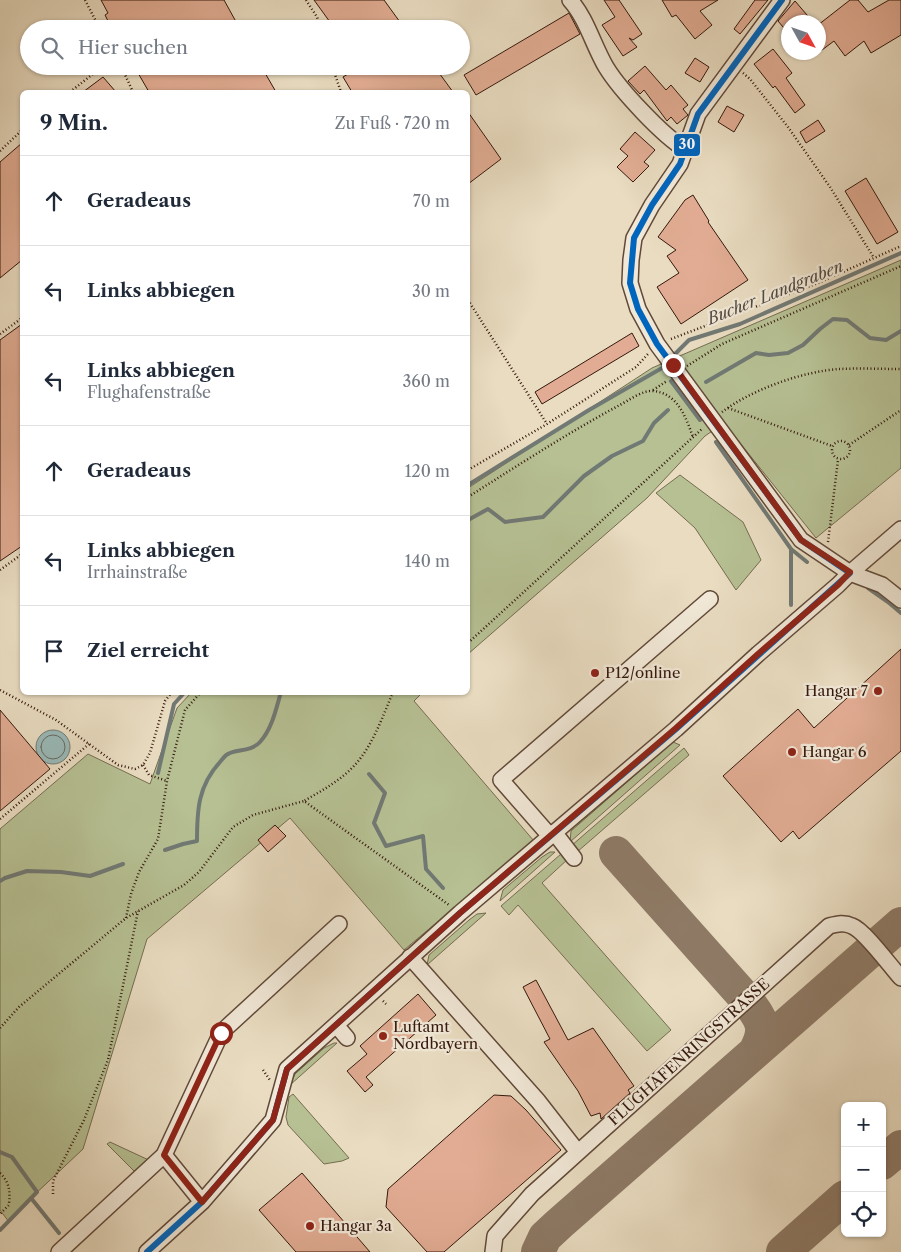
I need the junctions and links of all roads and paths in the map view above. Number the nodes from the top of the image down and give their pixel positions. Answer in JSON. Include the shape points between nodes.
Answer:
{"nodes":[{"id":1,"x":85,"y":0,"type":"edge"},
{"id":2,"x":306,"y":0,"type":"edge"},
{"id":3,"x":570,"y":0,"type":"edge"},
{"id":4,"x":781,"y":0,"type":"edge"},
{"id":5,"x":95,"y":20,"type":"edge"},
{"id":6,"x":318,"y":20,"type":"edge"},
{"id":7,"x":733,"y":64,"type":"junction"},
{"id":8,"x":92,"y":75,"type":"edge"},
{"id":9,"x":125,"y":75,"type":"edge"},
{"id":10,"x":335,"y":75,"type":"edge"},
{"id":11,"x":73,"y":90,"type":"edge"},
{"id":12,"x":132,"y":90,"type":"edge"},
{"id":13,"x":340,"y":90,"type":"edge"},
{"id":14,"x":20,"y":132,"type":"edge"},
{"id":15,"x":685,"y":150,"type":"junction"},
{"id":16,"x":0,"y":151,"type":"edge"},
{"id":17,"x":901,"y":246,"type":"edge"},
{"id":18,"x":874,"y":258,"type":"junction"},
{"id":19,"x":901,"y":266,"type":"edge"},
{"id":20,"x":470,"y":303,"type":"edge"},
{"id":21,"x":20,"y":319,"type":"edge"},
{"id":22,"x":0,"y":334,"type":"edge"},
{"id":23,"x":660,"y":348,"type":"junction"},
{"id":24,"x":676,"y":369,"type":"junction"},
{"id":25,"x":901,"y":369,"type":"edge"},
{"id":26,"x":652,"y":391,"type":"junction"},
{"id":27,"x":728,"y":408,"type":"junction"},
{"id":28,"x":901,"y":410,"type":"edge"},
{"id":29,"x":713,"y":420,"type":"junction"},
{"id":30,"x":547,"y":424,"type":"junction"},
{"id":31,"x":693,"y":437,"type":"junction"},
{"id":32,"x":832,"y":446,"type":"junction"},
{"id":33,"x":849,"y":446,"type":"junction"},
{"id":34,"x":838,"y":460,"type":"junction"},
{"id":35,"x":470,"y":469,"type":"edge"},
{"id":36,"x":470,"y":496,"type":"edge"},
{"id":37,"x":901,"y":529,"type":"edge"},
{"id":38,"x":20,"y":555,"type":"edge"},
{"id":39,"x":826,"y":557,"type":"junction"},
{"id":40,"x":0,"y":570,"type":"edge"},
{"id":41,"x":850,"y":572,"type":"junction"},
{"id":42,"x":710,"y":599,"type":"dead end"},
{"id":43,"x":901,"y":600,"type":"edge"},
{"id":44,"x":470,"y":641,"type":"edge"},
{"id":45,"x":0,"y":690,"type":"edge"},
{"id":46,"x":170,"y":695,"type":"edge"},
{"id":47,"x":198,"y":695,"type":"edge"},
{"id":48,"x":392,"y":695,"type":"edge"},
{"id":49,"x":89,"y":744,"type":"junction"},
{"id":50,"x":143,"y":765,"type":"junction"},
{"id":51,"x":167,"y":781,"type":"junction"},
{"id":52,"x":304,"y":801,"type":"junction"},
{"id":53,"x":0,"y":819,"type":"edge"},
{"id":54,"x":552,"y":834,"type":"junction"},
{"id":55,"x":574,"y":858,"type":"dead end"},
{"id":56,"x":138,"y":911,"type":"junction"},
{"id":57,"x":460,"y":913,"type":"junction"},
{"id":58,"x":126,"y":918,"type":"junction"},
{"id":59,"x":339,"y":924,"type":"dead end"},
{"id":60,"x":410,"y":958,"type":"junction"},
{"id":61,"x":901,"y":978,"type":"edge"},
{"id":62,"x":383,"y":1000,"type":"dead end"},
{"id":63,"x":386,"y":1004,"type":"dead end"},
{"id":64,"x":336,"y":1025,"type":"junction"},
{"id":65,"x":0,"y":1028,"type":"edge"},
{"id":66,"x":347,"y":1038,"type":"dead end"},
{"id":67,"x":577,"y":1151,"type":"junction"},
{"id":68,"x":164,"y":1155,"type":"junction"},
{"id":69,"x":0,"y":1173,"type":"edge"},
{"id":70,"x":53,"y":1194,"type":"dead end"},
{"id":71,"x":202,"y":1202,"type":"junction"},
{"id":72,"x":0,"y":1214,"type":"edge"},
{"id":73,"x":59,"y":1252,"type":"edge"},
{"id":74,"x":147,"y":1252,"type":"edge"},
{"id":75,"x":492,"y":1252,"type":"edge"}],
"edges":[{"from":1,"to":5,"type":"path"},
{"from":2,"to":6,"type":"path"},
{"from":3,"to":15,"type":"street","via":[[580,13],[606,67],[625,92]]},
{"from":4,"to":7,"type":"street"},
{"from":7,"to":15,"type":"street","via":[[698,114]]},
{"from":7,"to":18,"type":"path","via":[[750,79],[788,127]]},
{"from":8,"to":11,"type":"path"},
{"from":9,"to":12,"type":"path"},
{"from":10,"to":13,"type":"path"},
{"from":14,"to":16,"type":"path"},
{"from":15,"to":23,"type":"street","via":[[680,164],[634,238],[631,260],[630,283],[638,309]]},
{"from":17,"to":18,"type":"path"},
{"from":18,"to":23,"type":"path"},
{"from":19,"to":24,"type":"path","via":[[722,344]]},
{"from":20,"to":30,"type":"path"},
{"from":21,"to":22,"type":"path"},
{"from":23,"to":24,"type":"street"},
{"from":23,"to":30,"type":"path"},
{"from":24,"to":26,"type":"path"},
{"from":24,"to":29,"type":"street"},
{"from":25,"to":27,"type":"path","via":[[838,369],[803,376],[771,385]]},
{"from":26,"to":31,"type":"path","via":[[669,396],[679,406]]},
{"from":26,"to":36,"type":"path","via":[[582,425]]},
{"from":27,"to":29,"type":"path"},
{"from":27,"to":32,"type":"path"},
{"from":28,"to":33,"type":"path"},
{"from":29,"to":31,"type":"path"},
{"from":29,"to":39,"type":"street","via":[[801,540]]},
{"from":30,"to":35,"type":"path"},
{"from":31,"to":44,"type":"path"},
{"from":32,"to":33,"type":"path","via":[[844,441]]},
{"from":32,"to":34,"type":"path","via":[[832,454]]},
{"from":33,"to":34,"type":"path","via":[[850,453]]},
{"from":34,"to":39,"type":"path"},
{"from":37,"to":41,"type":"street"},
{"from":38,"to":40,"type":"path"},
{"from":39,"to":41,"type":"street"},
{"from":41,"to":43,"type":"street","via":[[882,585]]},
{"from":41,"to":54,"type":"street"},
{"from":42,"to":54,"type":"street","via":[[501,780]]},
{"from":45,"to":49,"type":"path","via":[[56,720]]},
{"from":46,"to":50,"type":"path"},
{"from":47,"to":51,"type":"path","via":[[185,710]]},
{"from":48,"to":52,"type":"path","via":[[367,748],[353,768]]},
{"from":49,"to":50,"type":"path","via":[[118,765],[135,769]]},
{"from":49,"to":53,"type":"path"},
{"from":50,"to":51,"type":"path","via":[[149,775]]},
{"from":51,"to":58,"type":"path","via":[[158,839],[139,872]]},
{"from":52,"to":56,"type":"path","via":[[253,815],[233,827],[184,885]]},
{"from":52,"to":57,"type":"path"},
{"from":54,"to":55,"type":"street"},
{"from":54,"to":57,"type":"street"},
{"from":56,"to":58,"type":"path"},
{"from":56,"to":70,"type":"path","via":[[108,1060],[84,1120],[53,1181]]},
{"from":57,"to":60,"type":"street"},
{"from":58,"to":65,"type":"path","via":[[19,1007]]},
{"from":59,"to":68,"type":"street","via":[[221,1033]]},
{"from":60,"to":64,"type":"street"},
{"from":60,"to":67,"type":"street","via":[[538,1101]]},
{"from":61,"to":67,"type":"street","name":"FLUGHAFENRINGSTRASSE","via":[[862,933],[842,923],[829,926]]},
{"from":62,"to":63,"type":"path"},
{"from":64,"to":66,"type":"street"},
{"from":64,"to":71,"type":"street","via":[[287,1069],[273,1120]]},
{"from":67,"to":75,"type":"street","name":"FLUGHAFENRINGSTRASSE","via":[[532,1194],[495,1236]]},
{"from":68,"to":71,"type":"street"},
{"from":68,"to":73,"type":"street"},
{"from":69,"to":72,"type":"path","via":[[10,1190],[9,1205]]},
{"from":71,"to":74,"type":"street"}]}
